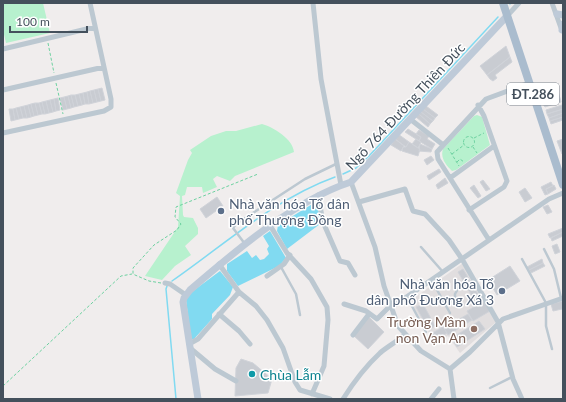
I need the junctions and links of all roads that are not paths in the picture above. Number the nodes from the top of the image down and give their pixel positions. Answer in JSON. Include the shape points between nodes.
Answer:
{"nodes":[{"id":1,"x":90,"y":3,"type":"edge"},
{"id":2,"x":313,"y":3,"type":"edge"},
{"id":3,"x":503,"y":3,"type":"edge"},
{"id":4,"x":519,"y":3,"type":"edge"},
{"id":5,"x":552,"y":3,"type":"edge"},
{"id":6,"x":560,"y":15,"type":"edge"},
{"id":7,"x":507,"y":16,"type":"junction"},
{"id":8,"x":95,"y":27,"type":"junction"},
{"id":9,"x":563,"y":29,"type":"edge"},
{"id":10,"x":3,"y":49,"type":"edge"},
{"id":11,"x":104,"y":67,"type":"junction"},
{"id":12,"x":529,"y":83,"type":"junction"},
{"id":13,"x":3,"y":90,"type":"edge"},
{"id":14,"x":478,"y":105,"type":"junction"},
{"id":15,"x":410,"y":119,"type":"junction"},
{"id":16,"x":3,"y":133,"type":"edge"},
{"id":17,"x":445,"y":145,"type":"junction"},
{"id":18,"x":494,"y":146,"type":"junction"},
{"id":19,"x":336,"y":164,"type":"junction"},
{"id":20,"x":450,"y":178,"type":"junction"},
{"id":21,"x":352,"y":182,"type":"junction"},
{"id":22,"x":563,"y":185,"type":"edge"},
{"id":23,"x":341,"y":186,"type":"junction"},
{"id":24,"x":563,"y":193,"type":"edge"},
{"id":25,"x":318,"y":195,"type":"junction"},
{"id":26,"x":359,"y":202,"type":"junction"},
{"id":27,"x":469,"y":210,"type":"junction"},
{"id":28,"x":271,"y":227,"type":"junction"},
{"id":29,"x":489,"y":240,"type":"junction"},
{"id":30,"x":246,"y":244,"type":"junction"},
{"id":31,"x":421,"y":247,"type":"dead end"},
{"id":32,"x":544,"y":249,"type":"dead end"},
{"id":33,"x":290,"y":255,"type":"junction"},
{"id":34,"x":462,"y":259,"type":"junction"},
{"id":35,"x":522,"y":259,"type":"dead end"},
{"id":36,"x":219,"y":264,"type":"junction"},
{"id":37,"x":281,"y":267,"type":"junction"},
{"id":38,"x":443,"y":272,"type":"junction"},
{"id":39,"x":355,"y":275,"type":"dead end"},
{"id":40,"x":267,"y":276,"type":"dead end"},
{"id":41,"x":432,"y":280,"type":"junction"},
{"id":42,"x":165,"y":283,"type":"road end"},
{"id":43,"x":459,"y":287,"type":"dead end"},
{"id":44,"x":239,"y":292,"type":"junction"},
{"id":45,"x":186,"y":296,"type":"junction"},
{"id":46,"x":407,"y":297,"type":"junction"},
{"id":47,"x":562,"y":299,"type":"edge"},
{"id":48,"x":546,"y":303,"type":"junction"},
{"id":49,"x":344,"y":304,"type":"dead end"},
{"id":50,"x":445,"y":305,"type":"junction"},
{"id":51,"x":391,"y":306,"type":"junction"},
{"id":52,"x":450,"y":313,"type":"dead end"},
{"id":53,"x":219,"y":314,"type":"junction"},
{"id":54,"x":369,"y":314,"type":"junction"},
{"id":55,"x":300,"y":315,"type":"dead end"},
{"id":56,"x":498,"y":322,"type":"junction"},
{"id":57,"x":426,"y":332,"type":"dead end"},
{"id":58,"x":404,"y":334,"type":"junction"},
{"id":59,"x":352,"y":335,"type":"dead end"},
{"id":60,"x":250,"y":344,"type":"dead end"},
{"id":61,"x":189,"y":346,"type":"junction"},
{"id":62,"x":552,"y":349,"type":"dead end"},
{"id":63,"x":450,"y":368,"type":"junction"},
{"id":64,"x":513,"y":377,"type":"junction"},
{"id":65,"x":236,"y":381,"type":"dead end"},
{"id":66,"x":490,"y":388,"type":"dead end"},
{"id":67,"x":439,"y":389,"type":"dead end"},
{"id":68,"x":312,"y":394,"type":"junction"},
{"id":69,"x":198,"y":399,"type":"edge"},
{"id":70,"x":327,"y":399,"type":"edge"},
{"id":71,"x":330,"y":399,"type":"edge"},
{"id":72,"x":343,"y":399,"type":"edge"},
{"id":73,"x":431,"y":399,"type":"edge"},
{"id":74,"x":454,"y":399,"type":"edge"},
{"id":75,"x":522,"y":399,"type":"edge"}],
"edges":[{"from":1,"to":8,"type":"street"},
{"from":2,"to":19,"type":"street","via":[[321,79]]},
{"from":3,"to":7,"type":"main road","number":"ĐT.286"},
{"from":4,"to":7,"type":"street"},
{"from":5,"to":6,"type":"street"},
{"from":6,"to":9,"type":"street"},
{"from":7,"to":12,"type":"main road","number":"ĐT.286"},
{"from":7,"to":15,"type":"street","name":"Ngõ 764 Đường Thiên Đức"},
{"from":8,"to":10,"type":"street"},
{"from":8,"to":11,"type":"street"},
{"from":11,"to":13,"type":"street"},
{"from":11,"to":16,"type":"street","via":[[112,105],[109,109]]},
{"from":12,"to":14,"type":"street","via":[[492,95]]},
{"from":12,"to":22,"type":"main road","number":"ĐT.286"},
{"from":14,"to":17,"type":"street"},
{"from":14,"to":18,"type":"street"},
{"from":15,"to":17,"type":"street"},
{"from":15,"to":21,"type":"street","name":"Ngõ 764 Đường Thiên Đức"},
{"from":17,"to":20,"type":"street","via":[[437,155]]},
{"from":18,"to":20,"type":"street"},
{"from":18,"to":27,"type":"street","via":[[506,184]]},
{"from":19,"to":23,"type":"street"},
{"from":19,"to":30,"type":"lane","via":[[288,189],[236,224],[234,231]]},
{"from":20,"to":27,"type":"street"},
{"from":21,"to":23,"type":"street","name":"Ngõ 764 Đường Thiên Đức"},
{"from":21,"to":26,"type":"street"},
{"from":23,"to":25,"type":"street","name":"Ngõ 764 Đường Thiên Đức"},
{"from":24,"to":29,"type":"street","via":[[549,199]]},
{"from":25,"to":28,"type":"street","name":"Ngõ 764 Đường Thiên Đức"},
{"from":25,"to":39,"type":"street","via":[[323,222],[336,254],[340,261],[348,264]]},
{"from":26,"to":34,"type":"street","via":[[405,190],[413,211],[425,214],[449,240]]},
{"from":26,"to":51,"type":"street","via":[[375,247]]},
{"from":27,"to":29,"type":"street"},
{"from":28,"to":30,"type":"street","name":"Ngõ 764 Đường Thiên Đức"},
{"from":28,"to":33,"type":"street"},
{"from":29,"to":34,"type":"street"},
{"from":30,"to":36,"type":"street","name":"Ngõ 764 Đường Thiên Đức"},
{"from":31,"to":38,"type":"lane"},
{"from":32,"to":47,"type":"lane","via":[[554,269]]},
{"from":33,"to":37,"type":"street"},
{"from":33,"to":68,"type":"street","via":[[311,279],[327,307],[324,366]]},
{"from":34,"to":38,"type":"street"},
{"from":34,"to":56,"type":"street"},
{"from":35,"to":48,"type":"lane"},
{"from":36,"to":44,"type":"street"},
{"from":36,"to":45,"type":"street","name":"Ngõ 764 Đường Thiên Đức"},
{"from":37,"to":40,"type":"street"},
{"from":37,"to":55,"type":"lane","via":[[296,294]]},
{"from":38,"to":41,"type":"street"},
{"from":41,"to":46,"type":"street"},
{"from":41,"to":50,"type":"lane"},
{"from":42,"to":45,"type":"street"},
{"from":43,"to":50,"type":"lane","via":[[455,300]]},
{"from":44,"to":53,"type":"street"},
{"from":44,"to":68,"type":"street","via":[[256,306],[276,334],[300,390]]},
{"from":45,"to":61,"type":"street","via":[[183,302]]},
{"from":46,"to":51,"type":"street"},
{"from":46,"to":57,"type":"lane"},
{"from":47,"to":48,"type":"street"},
{"from":48,"to":56,"type":"street"},
{"from":48,"to":62,"type":"lane","via":[[546,326]]},
{"from":49,"to":54,"type":"street"},
{"from":50,"to":52,"type":"lane"},
{"from":51,"to":54,"type":"street","via":[[377,319]]},
{"from":51,"to":58,"type":"street","via":[[398,326]]},
{"from":53,"to":60,"type":"street"},
{"from":53,"to":61,"type":"street"},
{"from":54,"to":59,"type":"street"},
{"from":56,"to":63,"type":"street","via":[[470,352]]},
{"from":56,"to":64,"type":"street"},
{"from":58,"to":63,"type":"street","via":[[421,351]]},
{"from":58,"to":72,"type":"street","via":[[397,343],[376,358]]},
{"from":61,"to":65,"type":"street","via":[[215,369]]},
{"from":61,"to":69,"type":"street"},
{"from":63,"to":74,"type":"street"},
{"from":64,"to":66,"type":"lane"},
{"from":64,"to":75,"type":"street"},
{"from":67,"to":73,"type":"street"},
{"from":68,"to":70,"type":"street"},
{"from":70,"to":71,"type":"street"}]}
